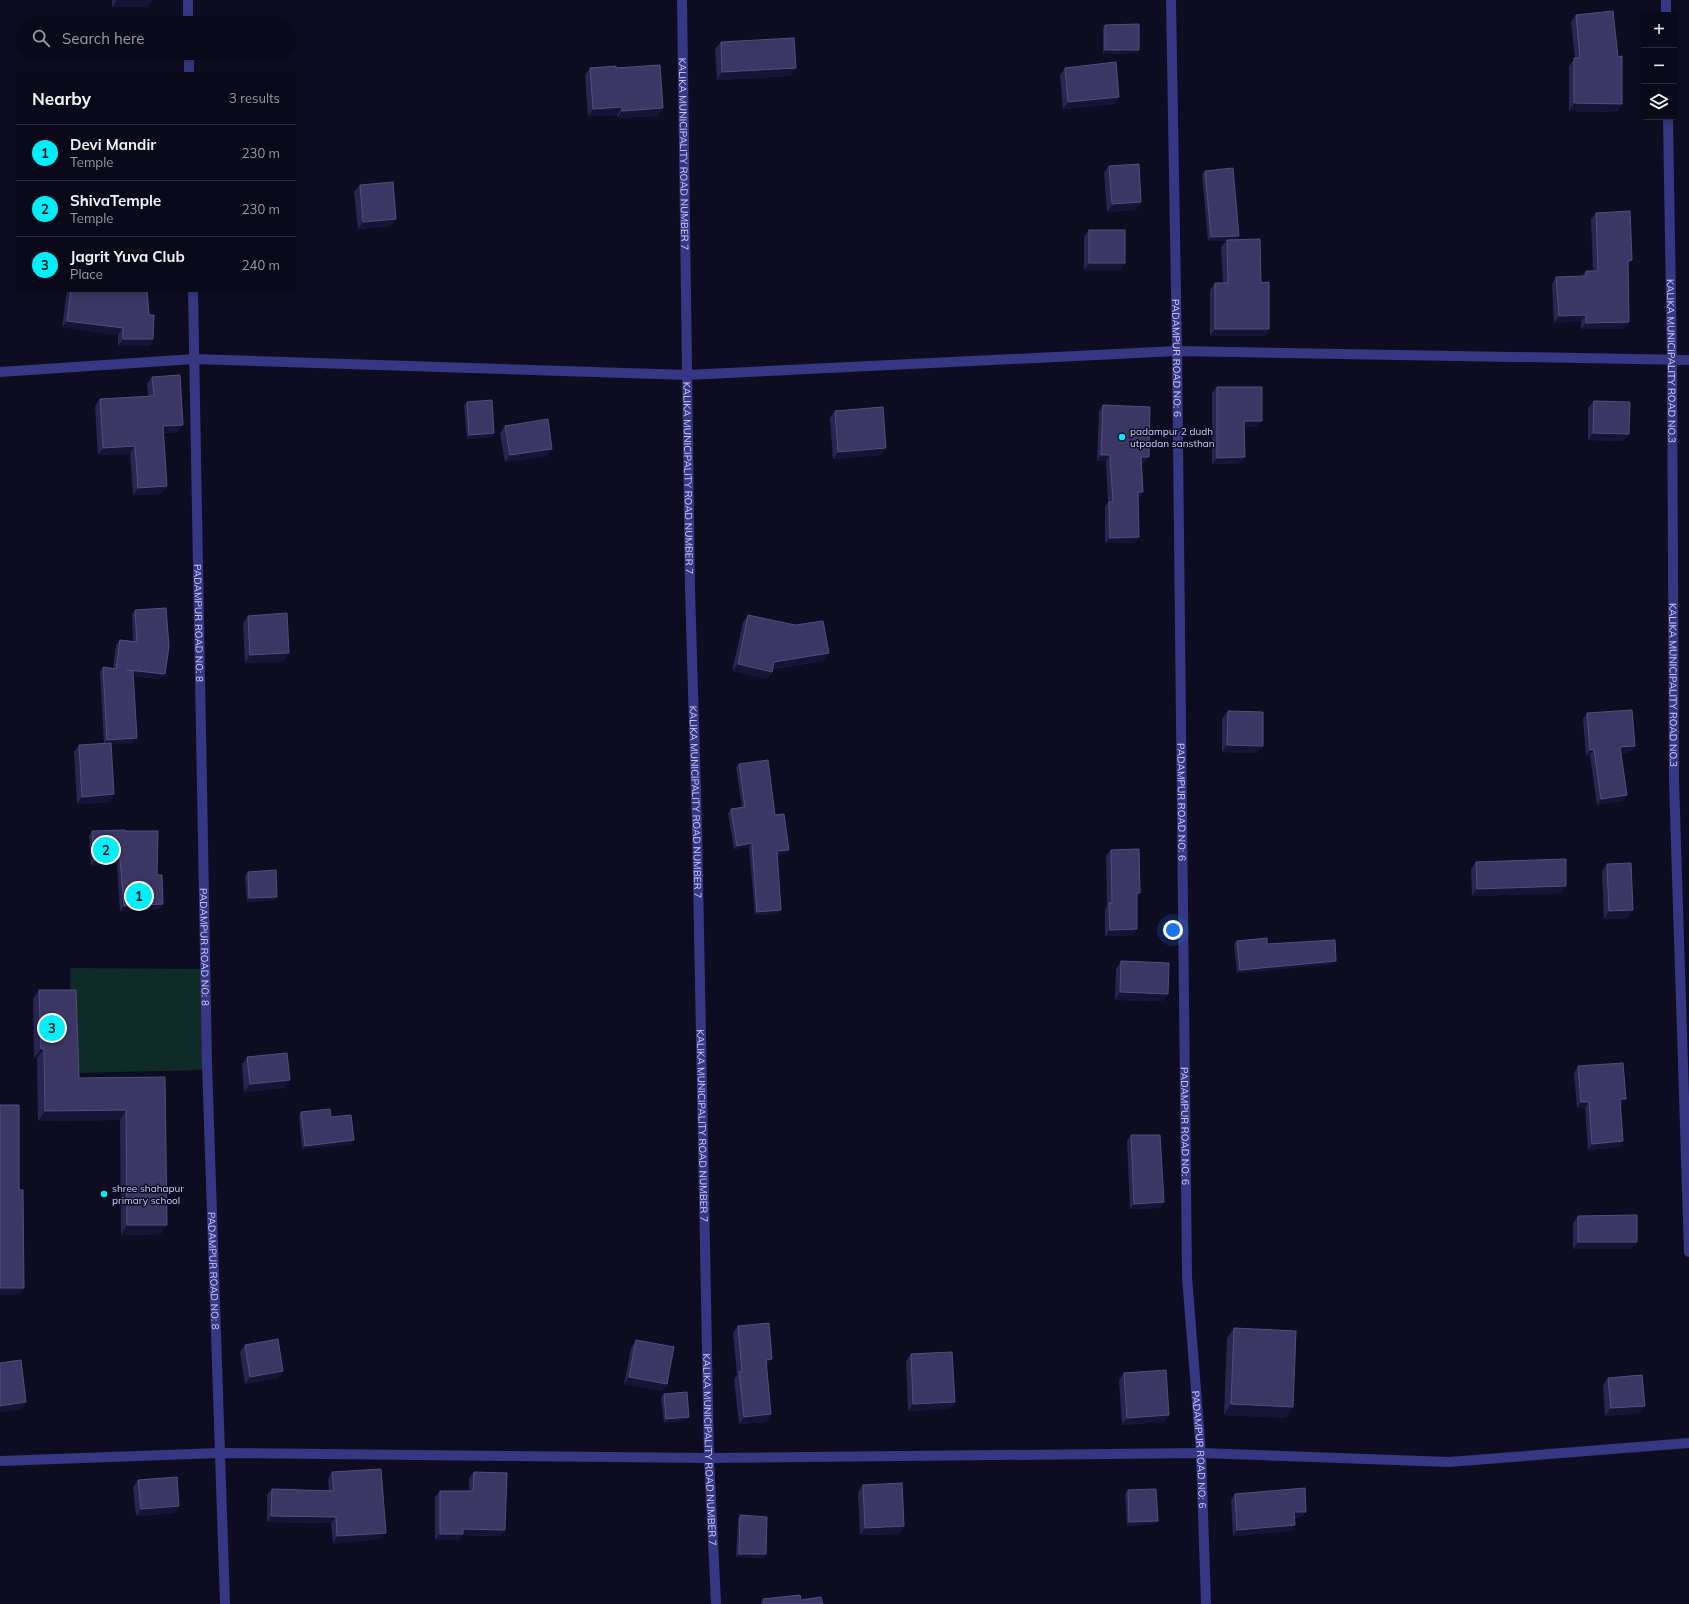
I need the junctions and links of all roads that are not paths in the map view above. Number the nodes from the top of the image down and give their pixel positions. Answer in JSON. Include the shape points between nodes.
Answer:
{"nodes":[{"id":1,"x":188,"y":0,"type":"edge"},
{"id":2,"x":682,"y":0,"type":"edge"},
{"id":3,"x":1171,"y":0,"type":"edge"},
{"id":4,"x":1666,"y":0,"type":"edge"},
{"id":5,"x":1666,"y":12,"type":"edge"},
{"id":6,"x":188,"y":16,"type":"edge"},
{"id":7,"x":189,"y":60,"type":"edge"},
{"id":8,"x":189,"y":72,"type":"edge"},
{"id":9,"x":1668,"y":120,"type":"edge"},
{"id":10,"x":193,"y":292,"type":"edge"},
{"id":11,"x":1177,"y":351,"type":"junction"},
{"id":12,"x":194,"y":359,"type":"junction"},
{"id":13,"x":1672,"y":360,"type":"junction"},
{"id":14,"x":1689,"y":360,"type":"edge"},
{"id":15,"x":0,"y":372,"type":"edge"},
{"id":16,"x":687,"y":375,"type":"junction"},
{"id":17,"x":1689,"y":1252,"type":"edge"},
{"id":18,"x":1689,"y":1443,"type":"edge"},
{"id":19,"x":220,"y":1454,"type":"junction"},
{"id":20,"x":1201,"y":1454,"type":"junction"},
{"id":21,"x":709,"y":1458,"type":"junction"},
{"id":22,"x":0,"y":1461,"type":"edge"},
{"id":23,"x":225,"y":1604,"type":"edge"},
{"id":24,"x":716,"y":1604,"type":"edge"},
{"id":25,"x":1206,"y":1604,"type":"edge"}],
"edges":[{"from":1,"to":6,"type":"street"},
{"from":2,"to":16,"type":"street","name":"KALIKA MUNICIPALITY ROAD NUMBER 7"},
{"from":3,"to":11,"type":"street","name":"PADAMPUR ROAD NO: 6"},
{"from":4,"to":5,"type":"street"},
{"from":7,"to":8,"type":"street"},
{"from":9,"to":13,"type":"street","name":"KALIKA MUNICIPALITY ROAD NO.3"},
{"from":10,"to":12,"type":"street","name":"PADAMPUR ROAD NO: 8"},
{"from":11,"to":13,"type":"street"},
{"from":11,"to":16,"type":"street"},
{"from":11,"to":20,"type":"street","name":"PADAMPUR ROAD NO: 6","via":[[1187,1277]]},
{"from":12,"to":15,"type":"street"},
{"from":12,"to":16,"type":"street"},
{"from":12,"to":19,"type":"street","name":"PADAMPUR ROAD NO: 8","via":[[207,1064]]},
{"from":13,"to":14,"type":"street"},
{"from":13,"to":17,"type":"street","name":"KALIKA MUNICIPALITY ROAD NO.3","via":[[1674,781]]},
{"from":16,"to":21,"type":"street","name":"KALIKA MUNICIPALITY ROAD NUMBER 7"},
{"from":18,"to":20,"type":"street","via":[[1449,1462]]},
{"from":19,"to":21,"type":"street"},
{"from":19,"to":22,"type":"street"},
{"from":19,"to":23,"type":"street","name":"PADAMPUR ROAD NO: 8"},
{"from":20,"to":21,"type":"street"},
{"from":20,"to":25,"type":"street","name":"PADAMPUR ROAD NO: 6"},
{"from":21,"to":24,"type":"street","name":"KALIKA MUNICIPALITY ROAD NUMBER 7"}]}
